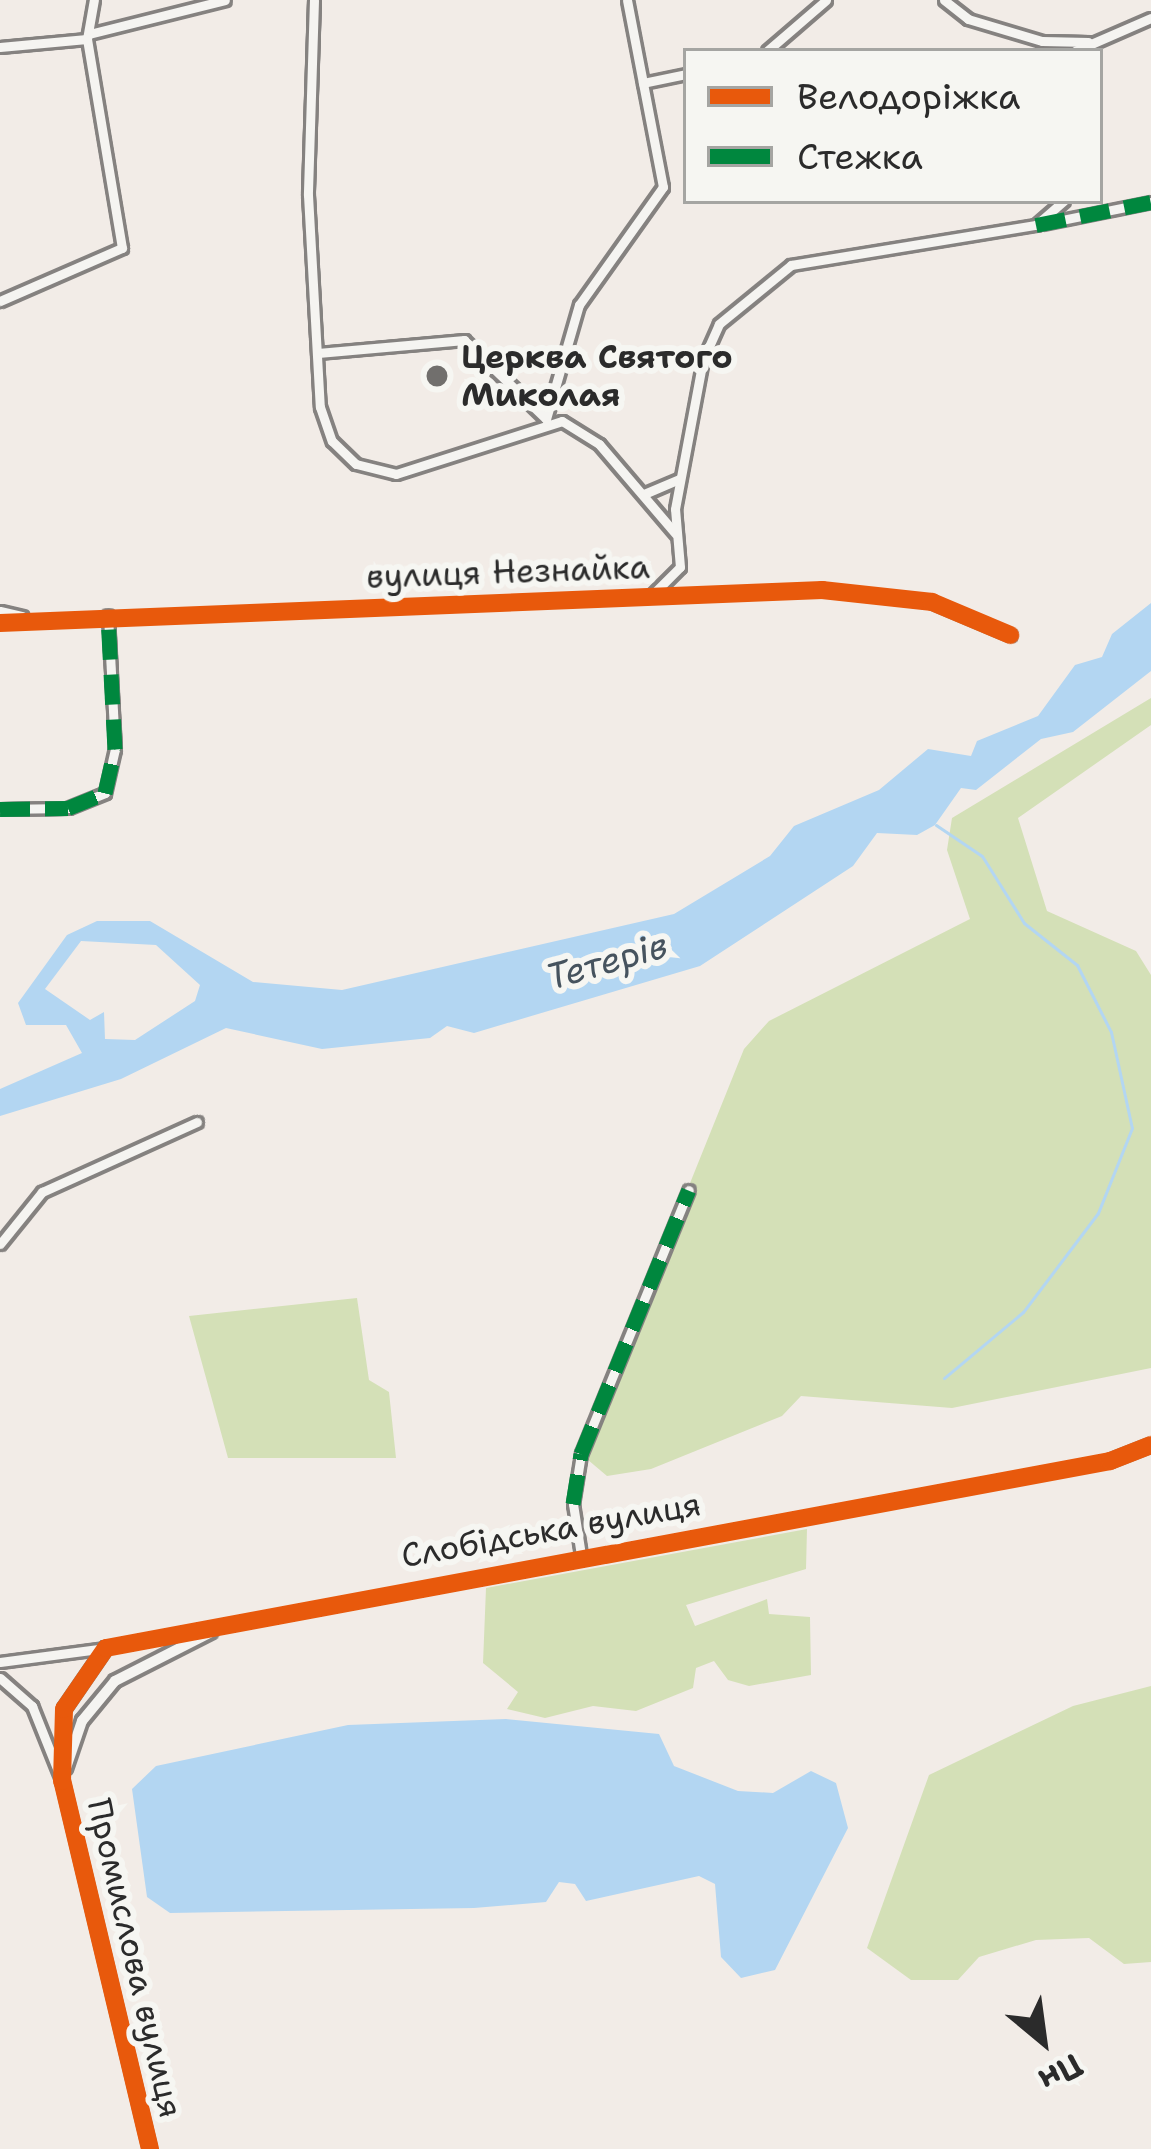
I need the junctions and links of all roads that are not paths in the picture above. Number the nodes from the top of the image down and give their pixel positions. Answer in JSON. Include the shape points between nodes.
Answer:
{"nodes":[{"id":1,"x":94,"y":0,"type":"edge"},
{"id":2,"x":225,"y":0,"type":"edge"},
{"id":3,"x":314,"y":0,"type":"edge"},
{"id":4,"x":627,"y":0,"type":"edge"},
{"id":5,"x":826,"y":0,"type":"edge"},
{"id":6,"x":944,"y":0,"type":"edge"},
{"id":7,"x":1151,"y":18,"type":"edge"},
{"id":8,"x":87,"y":39,"type":"junction"},
{"id":9,"x":1088,"y":42,"type":"junction"},
{"id":10,"x":1045,"y":46,"type":"edge"},
{"id":11,"x":0,"y":47,"type":"edge"},
{"id":12,"x":770,"y":48,"type":"edge"},
{"id":13,"x":1079,"y":48,"type":"edge"},
{"id":14,"x":683,"y":75,"type":"edge"},
{"id":15,"x":643,"y":83,"type":"junction"},
{"id":16,"x":1151,"y":202,"type":"edge"},
{"id":17,"x":1061,"y":204,"type":"edge"},
{"id":18,"x":1066,"y":204,"type":"edge"},
{"id":19,"x":1069,"y":220,"type":"junction"},
{"id":20,"x":1036,"y":225,"type":"junction"},
{"id":21,"x":0,"y":301,"type":"edge"},
{"id":22,"x":318,"y":353,"type":"junction"},
{"id":23,"x":546,"y":419,"type":"junction"},
{"id":24,"x":682,"y":475,"type":"junction"},
{"id":25,"x":644,"y":494,"type":"junction"},
{"id":26,"x":676,"y":534,"type":"junction"},
{"id":27,"x":648,"y":596,"type":"junction"},
{"id":28,"x":0,"y":611,"type":"edge"},
{"id":29,"x":109,"y":614,"type":"junction"},
{"id":30,"x":33,"y":618,"type":"junction"},
{"id":31,"x":0,"y":622,"type":"edge"},
{"id":32,"x":1010,"y":635,"type":"dead end"},
{"id":33,"x":0,"y":809,"type":"edge"},
{"id":34,"x":196,"y":1122,"type":"dead end"},
{"id":35,"x":689,"y":1190,"type":"dead end"},
{"id":36,"x":0,"y":1244,"type":"edge"},
{"id":37,"x":1151,"y":1445,"type":"edge"},
{"id":38,"x":581,"y":1556,"type":"junction"},
{"id":39,"x":254,"y":1617,"type":"junction"},
{"id":40,"x":106,"y":1648,"type":"junction"},
{"id":41,"x":0,"y":1662,"type":"edge"},
{"id":42,"x":0,"y":1678,"type":"edge"},
{"id":43,"x":62,"y":1781,"type":"junction"},
{"id":44,"x":150,"y":2149,"type":"edge"}],
"edges":[{"from":1,"to":8,"type":"street"},
{"from":2,"to":8,"type":"street","via":[[90,29]]},
{"from":3,"to":22,"type":"street","via":[[306,117]]},
{"from":4,"to":15,"type":"street"},
{"from":5,"to":12,"type":"street"},
{"from":6,"to":10,"type":"street","via":[[968,19]]},
{"from":7,"to":9,"type":"street"},
{"from":8,"to":11,"type":"street"},
{"from":8,"to":21,"type":"street","via":[[122,248]]},
{"from":9,"to":10,"type":"street"},
{"from":9,"to":13,"type":"street"},
{"from":14,"to":15,"type":"street"},
{"from":15,"to":23,"type":"street","via":[[663,187],[579,305]]},
{"from":16,"to":19,"type":"street"},
{"from":17,"to":20,"type":"street"},
{"from":18,"to":19,"type":"street"},
{"from":19,"to":20,"type":"street"},
{"from":20,"to":24,"type":"street","via":[[804,261],[769,278],[710,342]]},
{"from":22,"to":23,"type":"street","via":[[464,340]]},
{"from":22,"to":23,"type":"street","via":[[324,428],[343,454],[376,472],[443,466]]},
{"from":23,"to":25,"type":"street","via":[[580,430]]},
{"from":24,"to":25,"type":"street"},
{"from":24,"to":26,"type":"street"},
{"from":25,"to":26,"type":"street"},
{"from":26,"to":27,"type":"street","via":[[676,576]]},
{"from":27,"to":29,"type":"street","name":"вулиця Незнайка"},
{"from":27,"to":32,"type":"street","name":"вулиця Незнайка","via":[[854,591],[932,602]]},
{"from":28,"to":30,"type":"street"},
{"from":29,"to":30,"type":"street","name":"вулиця Незнайка"},
{"from":29,"to":33,"type":"street","via":[[115,736],[105,793],[68,808]]},
{"from":30,"to":31,"type":"street","name":"вулиця Незнайка"},
{"from":34,"to":36,"type":"street","via":[[43,1192]]},
{"from":35,"to":38,"type":"street","via":[[581,1454],[573,1504]]},
{"from":37,"to":38,"type":"street","name":"Слобідська вулиця","via":[[1110,1461]]},
{"from":38,"to":39,"type":"street","name":"Слобідська вулиця"},
{"from":39,"to":40,"type":"street","name":"Слобідська вулиця"},
{"from":39,"to":43,"type":"street","via":[[116,1681],[82,1721]]},
{"from":40,"to":41,"type":"street"},
{"from":40,"to":43,"type":"street","via":[[64,1708]]},
{"from":42,"to":43,"type":"street","via":[[32,1706]]},
{"from":43,"to":44,"type":"street","name":"Промислова вулиця"}]}
